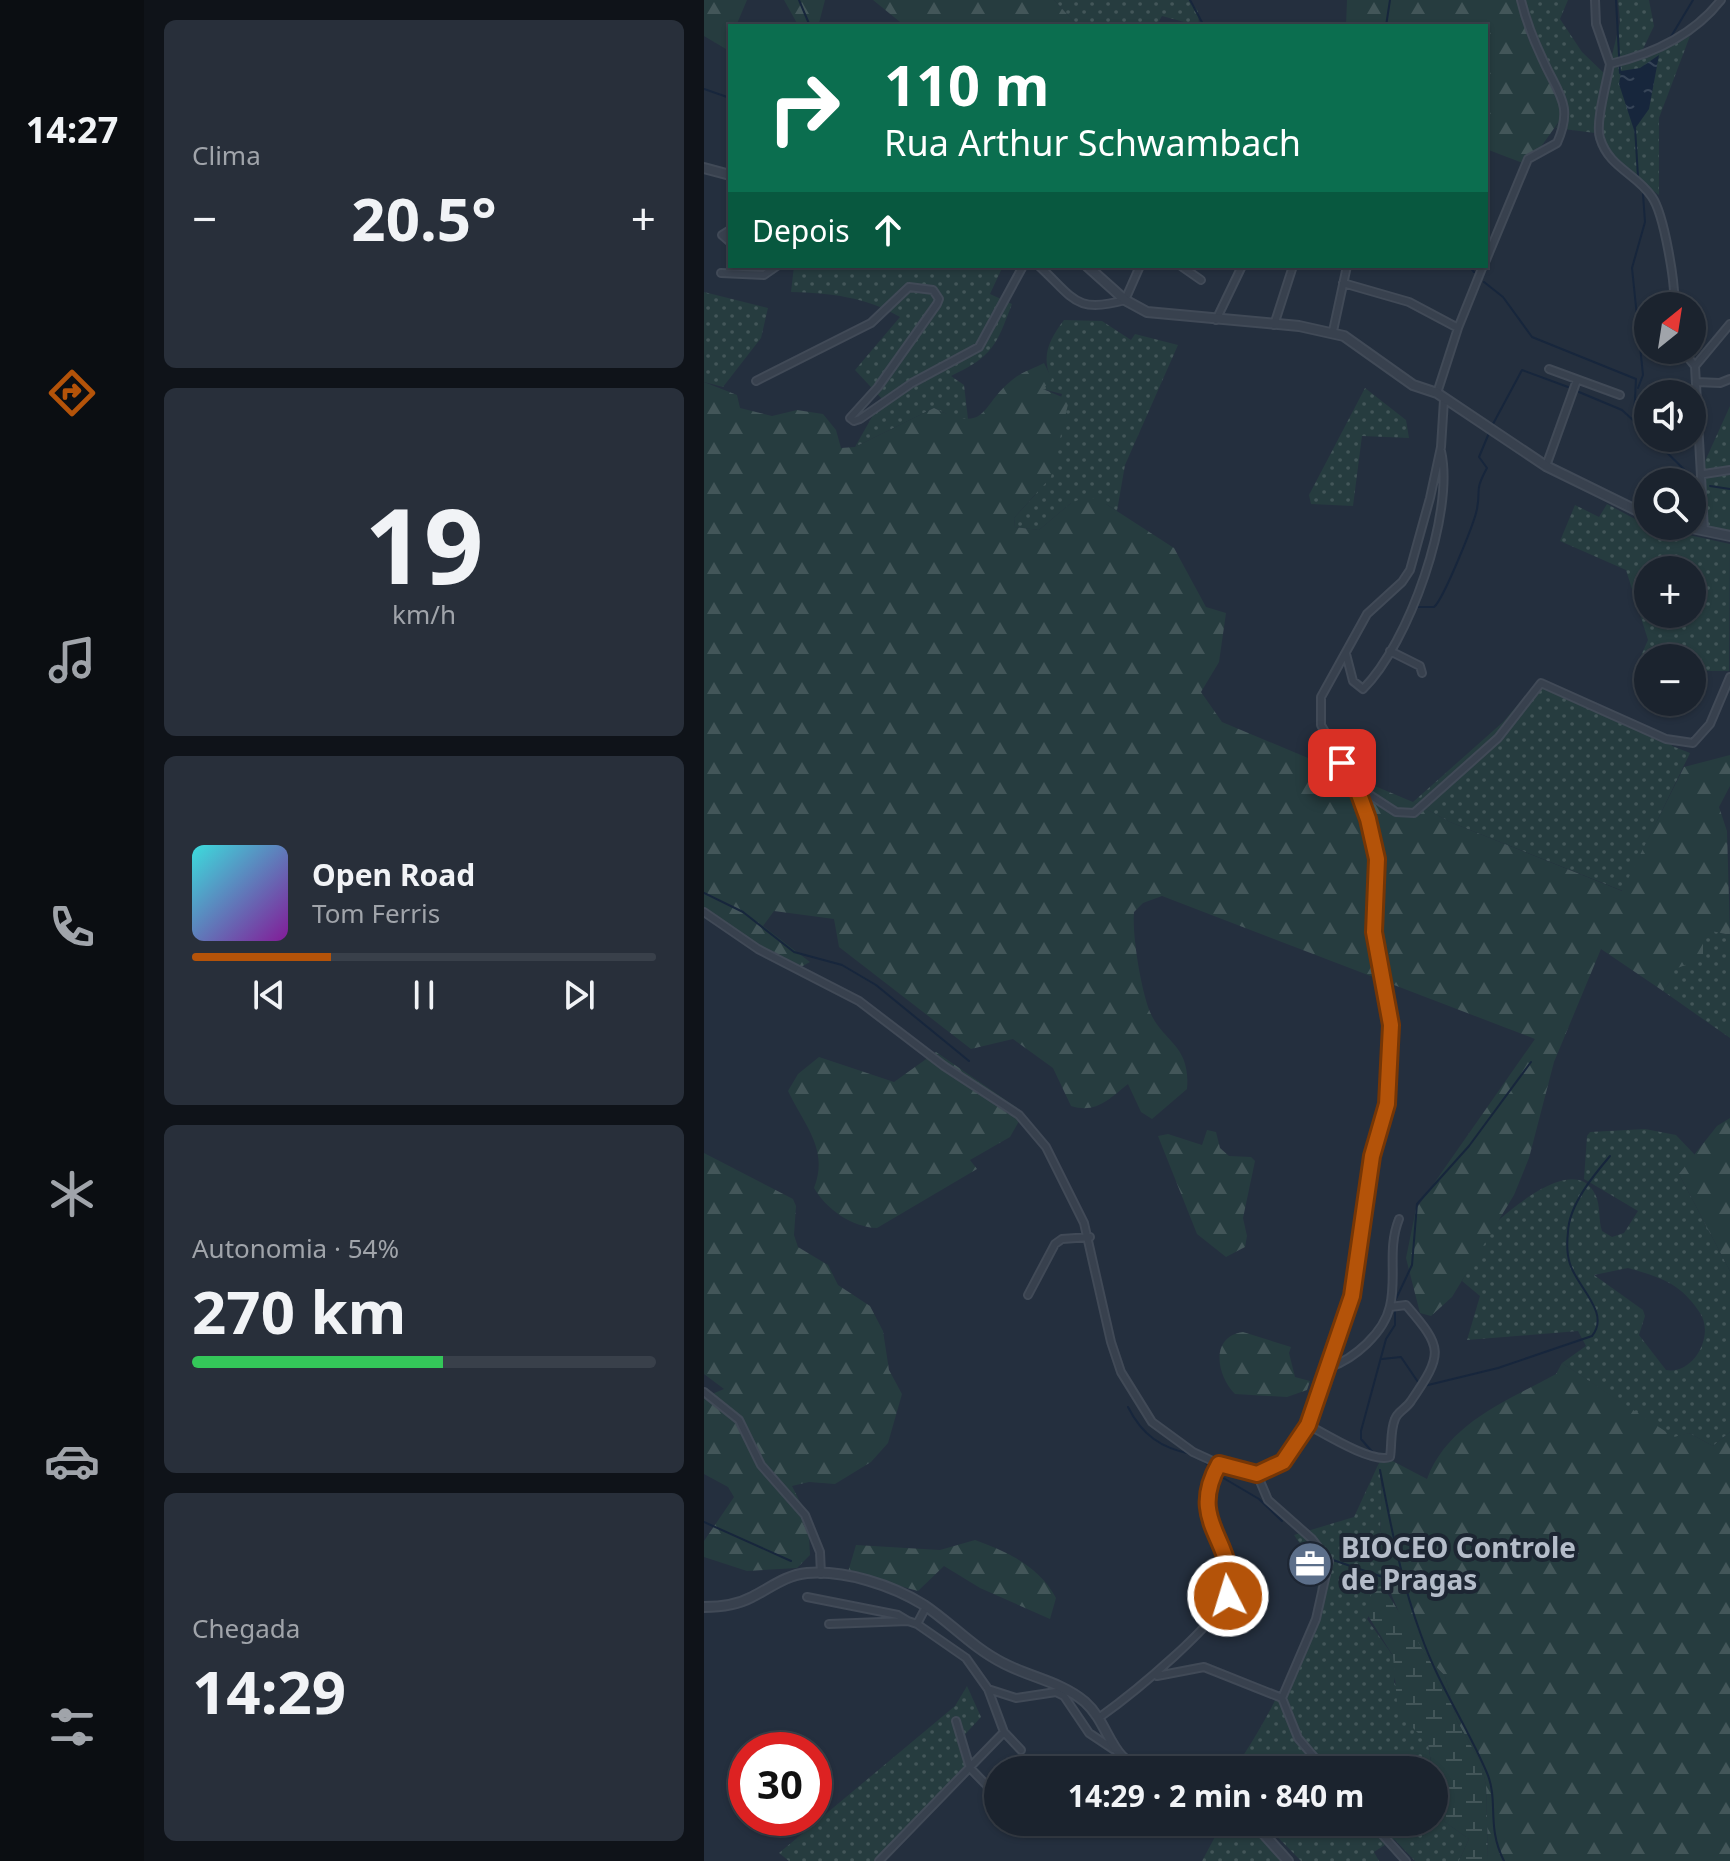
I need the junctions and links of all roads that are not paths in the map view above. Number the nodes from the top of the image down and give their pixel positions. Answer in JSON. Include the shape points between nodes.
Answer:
{"nodes":[{"id":1,"x":1521,"y":0,"type":"edge"},
{"id":2,"x":1595,"y":0,"type":"edge"},
{"id":3,"x":1721,"y":0,"type":"edge"},
{"id":4,"x":1610,"y":64,"type":"junction"},
{"id":5,"x":704,"y":168,"type":"edge"},
{"id":6,"x":728,"y":174,"type":"edge"},
{"id":7,"x":1489,"y":242,"type":"edge"},
{"id":8,"x":774,"y":268,"type":"edge"},
{"id":9,"x":1022,"y":268,"type":"edge"},
{"id":10,"x":1041,"y":268,"type":"edge"},
{"id":11,"x":1089,"y":268,"type":"edge"},
{"id":12,"x":1139,"y":268,"type":"edge"},
{"id":13,"x":1184,"y":268,"type":"edge"},
{"id":14,"x":1241,"y":268,"type":"edge"},
{"id":15,"x":1292,"y":268,"type":"edge"},
{"id":16,"x":1347,"y":268,"type":"edge"},
{"id":17,"x":1482,"y":268,"type":"edge"},
{"id":18,"x":721,"y":273,"type":"dead end"},
{"id":19,"x":1201,"y":280,"type":"dead end"},
{"id":20,"x":1343,"y":283,"type":"junction"},
{"id":21,"x":1674,"y":292,"type":"edge"},
{"id":22,"x":1125,"y":300,"type":"junction"},
{"id":23,"x":1216,"y":320,"type":"junction"},
{"id":24,"x":1730,"y":324,"type":"edge"},
{"id":25,"x":1274,"y":325,"type":"junction"},
{"id":26,"x":1458,"y":328,"type":"junction"},
{"id":27,"x":1333,"y":331,"type":"junction"},
{"id":28,"x":1695,"y":366,"type":"joint"},
{"id":29,"x":1549,"y":369,"type":"dead end"},
{"id":30,"x":1730,"y":379,"type":"edge"},
{"id":31,"x":1577,"y":380,"type":"junction"},
{"id":32,"x":1696,"y":380,"type":"edge"},
{"id":33,"x":756,"y":381,"type":"dead end"},
{"id":34,"x":1706,"y":382,"type":"edge"},
{"id":35,"x":1620,"y":395,"type":"dead end"},
{"id":36,"x":1440,"y":397,"type":"junction"},
{"id":37,"x":1441,"y":447,"type":"junction"},
{"id":38,"x":1546,"y":466,"type":"junction"},
{"id":39,"x":1730,"y":470,"type":"edge"},
{"id":40,"x":1706,"y":474,"type":"edge"},
{"id":41,"x":1634,"y":509,"type":"edge"},
{"id":42,"x":1706,"y":531,"type":"edge"},
{"id":43,"x":1730,"y":536,"type":"edge"},
{"id":44,"x":1390,"y":651,"type":"junction"},
{"id":45,"x":1346,"y":654,"type":"junction"},
{"id":46,"x":1422,"y":673,"type":"dead end"},
{"id":47,"x":1730,"y":677,"type":"edge"},
{"id":48,"x":1356,"y":786,"type":"junction"},
{"id":49,"x":704,"y":912,"type":"edge"},
{"id":50,"x":1399,"y":1219,"type":"dead end"},
{"id":51,"x":1090,"y":1237,"type":"junction"},
{"id":52,"x":1028,"y":1295,"type":"dead end"},
{"id":53,"x":1390,"y":1307,"type":"junction"},
{"id":54,"x":1330,"y":1367,"type":"junction"},
{"id":55,"x":704,"y":1392,"type":"edge"},
{"id":56,"x":1308,"y":1425,"type":"junction"},
{"id":57,"x":1219,"y":1464,"type":"junction"},
{"id":58,"x":1257,"y":1474,"type":"junction"},
{"id":59,"x":821,"y":1574,"type":"junction"},
{"id":60,"x":807,"y":1597,"type":"dead end"},
{"id":61,"x":704,"y":1607,"type":"edge"},
{"id":62,"x":926,"y":1607,"type":"junction"},
{"id":63,"x":908,"y":1621,"type":"junction"},
{"id":64,"x":829,"y":1624,"type":"dead end"},
{"id":65,"x":917,"y":1624,"type":"junction"},
{"id":66,"x":1155,"y":1677,"type":"junction"},
{"id":67,"x":988,"y":1689,"type":"junction"},
{"id":68,"x":1282,"y":1698,"type":"junction"},
{"id":69,"x":1100,"y":1717,"type":"junction"},
{"id":70,"x":956,"y":1721,"type":"dead end"},
{"id":71,"x":1004,"y":1732,"type":"junction"},
{"id":72,"x":1113,"y":1749,"type":"junction"},
{"id":73,"x":1021,"y":1750,"type":"dead end"},
{"id":74,"x":1119,"y":1756,"type":"edge"},
{"id":75,"x":1313,"y":1756,"type":"edge"},
{"id":76,"x":970,"y":1768,"type":"junction"},
{"id":77,"x":984,"y":1782,"type":"edge"},
{"id":78,"x":1266,"y":1836,"type":"edge"},
{"id":79,"x":1384,"y":1836,"type":"edge"},
{"id":80,"x":879,"y":1861,"type":"edge"},
{"id":81,"x":1288,"y":1861,"type":"edge"},
{"id":82,"x":1406,"y":1861,"type":"edge"}],
"edges":[{"from":1,"to":7,"type":"street","via":[[1565,109],[1557,143],[1528,159]]},
{"from":2,"to":4,"type":"street","via":[[1596,24]]},
{"from":3,"to":4,"type":"street","via":[[1705,21],[1648,55]]},
{"from":4,"to":21,"type":"street","via":[[1599,134],[1609,160],[1657,205]]},
{"from":5,"to":6,"type":"street"},
{"from":8,"to":18,"type":"street","via":[[764,275]]},
{"from":9,"to":33,"type":"street","via":[[979,347],[860,419],[850,418],[937,304],[933,290],[909,287],[871,323]]},
{"from":10,"to":22,"type":"street","via":[[1081,304],[1098,308]]},
{"from":11,"to":22,"type":"street"},
{"from":12,"to":22,"type":"street"},
{"from":13,"to":19,"type":"street"},
{"from":14,"to":23,"type":"street"},
{"from":15,"to":25,"type":"street"},
{"from":16,"to":20,"type":"street"},
{"from":17,"to":26,"type":"street"},
{"from":20,"to":26,"type":"street","via":[[1395,296]]},
{"from":20,"to":27,"type":"street"},
{"from":22,"to":23,"type":"street","via":[[1161,316]]},
{"from":23,"to":25,"type":"street"},
{"from":24,"to":28,"type":"street"},
{"from":25,"to":27,"type":"street"},
{"from":26,"to":36,"type":"street"},
{"from":27,"to":36,"type":"street"},
{"from":28,"to":32,"type":"street"},
{"from":29,"to":31,"type":"street"},
{"from":30,"to":34,"type":"street"},
{"from":31,"to":35,"type":"street"},
{"from":31,"to":38,"type":"street"},
{"from":36,"to":37,"type":"street"},
{"from":36,"to":38,"type":"street"},
{"from":37,"to":44,"type":"street","via":[[1445,487],[1433,548],[1418,598]]},
{"from":37,"to":45,"type":"street","via":[[1410,570],[1367,614]]},
{"from":38,"to":41,"type":"street"},
{"from":39,"to":40,"type":"street"},
{"from":42,"to":43,"type":"street"},
{"from":44,"to":45,"type":"street","via":[[1363,689],[1353,681]]},
{"from":44,"to":46,"type":"street","via":[[1420,666]]},
{"from":45,"to":48,"type":"street","via":[[1321,697],[1319,713]]},
{"from":47,"to":48,"type":"street","via":[[1710,724],[1693,743],[1666,739],[1541,683],[1498,738],[1414,813],[1396,812]]},
{"from":48,"to":54,"type":"street","via":[[1377,859],[1374,932],[1391,1025],[1391,1083],[1372,1156],[1352,1296]]},
{"from":49,"to":51,"type":"street","via":[[758,949],[859,1001],[1019,1115],[1046,1147]]},
{"from":50,"to":53,"type":"street","via":[[1391,1240]]},
{"from":51,"to":52,"type":"street","via":[[1055,1244]]},
{"from":51,"to":57,"type":"street","via":[[1121,1372],[1152,1422]]},
{"from":53,"to":54,"type":"street","via":[[1372,1337],[1346,1361]]},
{"from":53,"to":56,"type":"street","via":[[1406,1305],[1437,1348],[1409,1406],[1396,1416],[1390,1457],[1356,1450]]},
{"from":54,"to":56,"type":"street"},
{"from":55,"to":59,"type":"street","via":[[739,1420],[761,1465],[805,1515],[820,1552]]},
{"from":56,"to":58,"type":"street","via":[[1283,1462]]},
{"from":57,"to":58,"type":"street"},
{"from":57,"to":66,"type":"street","via":[[1206,1499],[1211,1527],[1230,1570],[1228,1596]]},
{"from":58,"to":68,"type":"street","via":[[1268,1500],[1329,1561],[1316,1619]]},
{"from":59,"to":61,"type":"street","via":[[790,1577],[751,1598]]},
{"from":59,"to":62,"type":"street","via":[[859,1578]]},
{"from":60,"to":63,"type":"street"},
{"from":62,"to":65,"type":"street"},
{"from":62,"to":69,"type":"street","via":[[1001,1663],[1072,1692]]},
{"from":63,"to":64,"type":"street"},
{"from":63,"to":65,"type":"street"},
{"from":65,"to":67,"type":"street","via":[[966,1658]]},
{"from":66,"to":68,"type":"street","via":[[1204,1667]]},
{"from":66,"to":69,"type":"street"},
{"from":67,"to":71,"type":"street"},
{"from":67,"to":72,"type":"street","via":[[1016,1698],[1056,1692],[1089,1733]]},
{"from":68,"to":75,"type":"street","via":[[1298,1738]]},
{"from":69,"to":72,"type":"street"},
{"from":70,"to":76,"type":"street"},
{"from":71,"to":73,"type":"street"},
{"from":71,"to":76,"type":"street"},
{"from":72,"to":74,"type":"street"},
{"from":76,"to":77,"type":"street"},
{"from":76,"to":80,"type":"street"},
{"from":78,"to":81,"type":"street"},
{"from":79,"to":82,"type":"street"}]}
